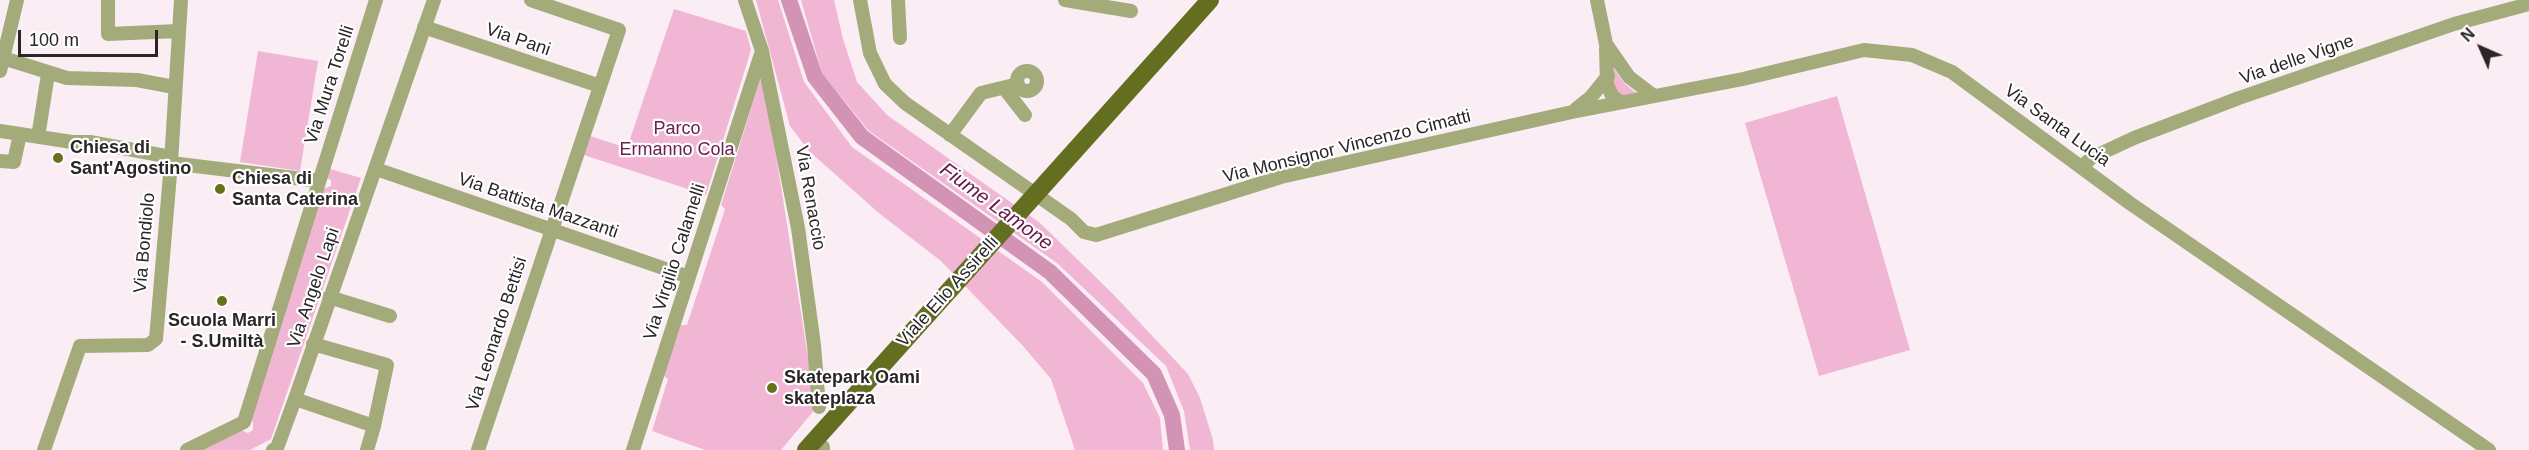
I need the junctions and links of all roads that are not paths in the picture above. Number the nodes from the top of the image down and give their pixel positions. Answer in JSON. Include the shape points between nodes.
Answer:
{"nodes":[{"id":1,"x":17,"y":0,"type":"edge"},
{"id":2,"x":108,"y":0,"type":"edge"},
{"id":3,"x":181,"y":0,"type":"edge"},
{"id":4,"x":376,"y":0,"type":"edge"},
{"id":5,"x":434,"y":0,"type":"edge"},
{"id":6,"x":531,"y":0,"type":"edge"},
{"id":7,"x":745,"y":0,"type":"edge"},
{"id":8,"x":860,"y":0,"type":"edge"},
{"id":9,"x":898,"y":0,"type":"edge"},
{"id":10,"x":1197,"y":0,"type":"edge"},
{"id":11,"x":1210,"y":0,"type":"edge"},
{"id":12,"x":1597,"y":0,"type":"edge"},
{"id":13,"x":1073,"y":1,"type":"edge"},
{"id":14,"x":2529,"y":4,"type":"edge"},
{"id":15,"x":1131,"y":11,"type":"dead end"},
{"id":16,"x":424,"y":27,"type":"junction"},
{"id":17,"x":178,"y":31,"type":"junction"},
{"id":18,"x":900,"y":38,"type":"dead end"},
{"id":19,"x":1606,"y":44,"type":"junction"},
{"id":20,"x":762,"y":51,"type":"junction"},
{"id":21,"x":2,"y":65,"type":"edge"},
{"id":22,"x":48,"y":74,"type":"junction"},
{"id":23,"x":1608,"y":76,"type":"junction"},
{"id":24,"x":600,"y":86,"type":"junction"},
{"id":25,"x":174,"y":87,"type":"junction"},
{"id":26,"x":1654,"y":96,"type":"junction"},
{"id":27,"x":1619,"y":101,"type":"junction"},
{"id":28,"x":1572,"y":112,"type":"junction"},
{"id":29,"x":1025,"y":115,"type":"dead end"},
{"id":30,"x":0,"y":131,"type":"edge"},
{"id":31,"x":20,"y":134,"type":"junction"},
{"id":32,"x":950,"y":135,"type":"junction"},
{"id":33,"x":38,"y":137,"type":"junction"},
{"id":34,"x":0,"y":160,"type":"edge"},
{"id":35,"x":171,"y":160,"type":"junction"},
{"id":36,"x":2083,"y":166,"type":"junction"},
{"id":37,"x":376,"y":169,"type":"junction"},
{"id":38,"x":319,"y":181,"type":"junction"},
{"id":39,"x":551,"y":230,"type":"junction"},
{"id":40,"x":689,"y":277,"type":"junction"},
{"id":41,"x":329,"y":297,"type":"junction"},
{"id":42,"x":390,"y":316,"type":"dead end"},
{"id":43,"x":313,"y":344,"type":"junction"},
{"id":44,"x":295,"y":399,"type":"junction"},
{"id":45,"x":819,"y":407,"type":"dead end"},
{"id":46,"x":374,"y":426,"type":"junction"},
{"id":47,"x":278,"y":449,"type":"edge"},
{"id":48,"x":817,"y":449,"type":"edge"},
{"id":49,"x":44,"y":450,"type":"edge"},
{"id":50,"x":187,"y":450,"type":"edge"},
{"id":51,"x":367,"y":450,"type":"edge"},
{"id":52,"x":478,"y":450,"type":"edge"},
{"id":53,"x":633,"y":450,"type":"edge"},
{"id":54,"x":793,"y":450,"type":"edge"},
{"id":55,"x":2489,"y":450,"type":"edge"}],
"edges":[{"from":1,"to":21,"type":"street"},
{"from":2,"to":17,"type":"street","via":[[108,34]]},
{"from":3,"to":17,"type":"street","name":"Via Bondiolo"},
{"from":4,"to":38,"type":"street","name":"Via Mura Torelli"},
{"from":5,"to":16,"type":"street","name":"Via Angelo Lapi"},
{"from":6,"to":24,"type":"street","name":"Via Leonardo Bettisi","via":[[619,30]]},
{"from":7,"to":20,"type":"street","name":"Via Renaccio"},
{"from":8,"to":32,"type":"street","name":"Via Monsignor Vincenzo Cimatti","via":[[870,53],[885,84]]},
{"from":9,"to":18,"type":"street"},
{"from":10,"to":54,"type":"main road","name":"Viale Elio Assirelli"},
{"from":11,"to":48,"type":"main road","name":"Viale Elio Assirelli"},
{"from":12,"to":19,"type":"street"},
{"from":13,"to":15,"type":"street"},
{"from":14,"to":36,"type":"street","name":"Via delle Vigne","via":[[2454,24],[2239,99],[2128,141],[2091,158]]},
{"from":16,"to":24,"type":"street","name":"Via Pani"},
{"from":16,"to":37,"type":"street","name":"Via Angelo Lapi"},
{"from":17,"to":25,"type":"street","name":"Via Bondiolo"},
{"from":19,"to":23,"type":"street"},
{"from":19,"to":26,"type":"street","via":[[1629,77]]},
{"from":20,"to":40,"type":"street","name":"Via Virgilio Calamelli"},
{"from":20,"to":45,"type":"street","name":"Via Renaccio","via":[[801,244]]},
{"from":21,"to":22,"type":"street"},
{"from":22,"to":25,"type":"street","via":[[137,80]]},
{"from":22,"to":33,"type":"street"},
{"from":23,"to":27,"type":"street","via":[[1609,89]]},
{"from":23,"to":28,"type":"street","name":"Via Monsignor Vincenzo Cimatti","via":[[1592,97]]},
{"from":24,"to":39,"type":"street","name":"Via Leonardo Bettisi"},
{"from":25,"to":35,"type":"street","name":"Via Bondiolo"},
{"from":26,"to":27,"type":"street","name":"Via Monsignor Vincenzo Cimatti"},
{"from":26,"to":36,"type":"street","name":"Via Santa Lucia","via":[[1864,50],[1912,55],[1952,72]]},
{"from":27,"to":28,"type":"street","name":"Via Monsignor Vincenzo Cimatti"},
{"from":28,"to":32,"type":"street","name":"Via Monsignor Vincenzo Cimatti","via":[[1281,177],[1096,235],[1084,232]]},
{"from":29,"to":32,"type":"street","via":[[1011,86],[981,93]]},
{"from":30,"to":31,"type":"street"},
{"from":31,"to":33,"type":"street"},
{"from":31,"to":34,"type":"street","via":[[14,162]]},
{"from":33,"to":35,"type":"street","via":[[90,142]]},
{"from":35,"to":38,"type":"street"},
{"from":35,"to":49,"type":"street","name":"Via Bondiolo","via":[[156,339],[148,345],[80,346]]},
{"from":36,"to":55,"type":"street","name":"Via Santa Lucia","via":[[2131,204]]},
{"from":37,"to":39,"type":"street","name":"Via Battista Mazzanti"},
{"from":37,"to":41,"type":"street","name":"Via Angelo Lapi"},
{"from":38,"to":50,"type":"street","name":"Via Mura Torelli","via":[[244,422]]},
{"from":39,"to":40,"type":"street","name":"Via Battista Mazzanti"},
{"from":39,"to":52,"type":"street","name":"Via Leonardo Bettisi"},
{"from":40,"to":53,"type":"street","name":"Via Virgilio Calamelli"},
{"from":41,"to":42,"type":"street"},
{"from":41,"to":43,"type":"street","name":"Via Angelo Lapi"},
{"from":43,"to":44,"type":"street","name":"Via Angelo Lapi"},
{"from":43,"to":46,"type":"street","via":[[387,365]]},
{"from":44,"to":46,"type":"street"},
{"from":44,"to":47,"type":"street","name":"Via Angelo Lapi"},
{"from":46,"to":51,"type":"street"}]}
